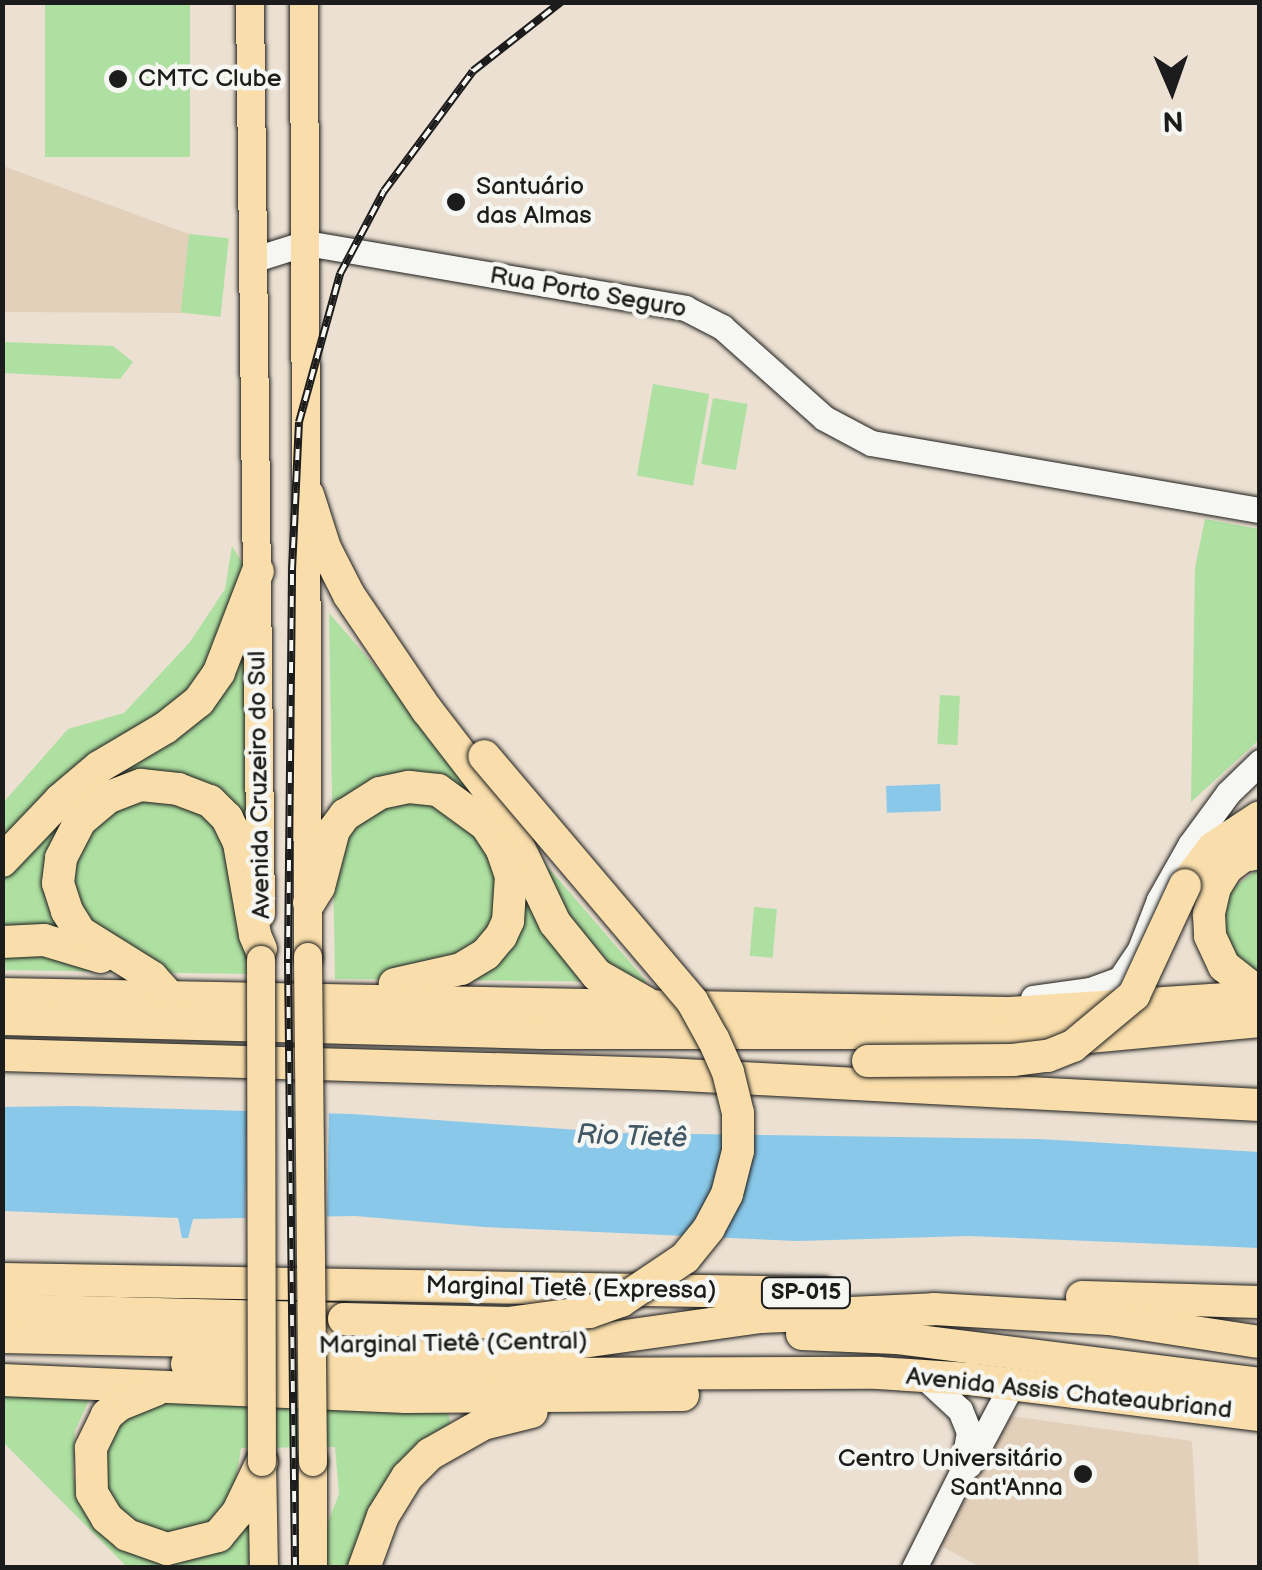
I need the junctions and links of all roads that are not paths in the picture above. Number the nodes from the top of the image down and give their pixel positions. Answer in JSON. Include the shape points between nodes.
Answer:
{"nodes":[{"id":1,"x":250,"y":2,"type":"edge"},
{"id":2,"x":293,"y":2,"type":"edge"},
{"id":3,"x":304,"y":2,"type":"edge"},
{"id":4,"x":304,"y":36,"type":"junction"},
{"id":5,"x":306,"y":243,"type":"junction"},
{"id":6,"x":252,"y":260,"type":"junction"},
{"id":7,"x":308,"y":495,"type":"junction"},
{"id":8,"x":1260,"y":510,"type":"edge"},
{"id":9,"x":258,"y":571,"type":"junction"},
{"id":10,"x":395,"y":658,"type":"junction"},
{"id":11,"x":1260,"y":762,"type":"edge"},
{"id":12,"x":1260,"y":816,"type":"edge"},
{"id":13,"x":1244,"y":833,"type":"edge"},
{"id":14,"x":1260,"y":854,"type":"edge"},
{"id":15,"x":2,"y":861,"type":"edge"},
{"id":16,"x":309,"y":903,"type":"junction"},
{"id":17,"x":2,"y":942,"type":"edge"},
{"id":18,"x":262,"y":955,"type":"junction"},
{"id":19,"x":129,"y":963,"type":"junction"},
{"id":20,"x":2,"y":994,"type":"edge"},
{"id":21,"x":168,"y":994,"type":"junction"},
{"id":22,"x":1260,"y":995,"type":"edge"},
{"id":23,"x":346,"y":997,"type":"junction"},
{"id":24,"x":650,"y":1005,"type":"junction"},
{"id":25,"x":1010,"y":1012,"type":"junction"},
{"id":26,"x":2,"y":1019,"type":"edge"},
{"id":27,"x":1260,"y":1021,"type":"edge"},
{"id":28,"x":2,"y":1055,"type":"edge"},
{"id":29,"x":422,"y":1069,"type":"junction"},
{"id":30,"x":1260,"y":1105,"type":"edge"},
{"id":31,"x":2,"y":1279,"type":"edge"},
{"id":32,"x":1260,"y":1302,"type":"edge"},
{"id":33,"x":733,"y":1320,"type":"junction"},
{"id":34,"x":4,"y":1335,"type":"edge"},
{"id":35,"x":1260,"y":1342,"type":"edge"},
{"id":36,"x":998,"y":1350,"type":"junction"},
{"id":37,"x":689,"y":1372,"type":"junction"},
{"id":38,"x":878,"y":1374,"type":"junction"},
{"id":39,"x":923,"y":1376,"type":"junction"},
{"id":40,"x":2,"y":1380,"type":"edge"},
{"id":41,"x":1012,"y":1384,"type":"junction"},
{"id":42,"x":1260,"y":1384,"type":"edge"},
{"id":43,"x":168,"y":1386,"type":"junction"},
{"id":44,"x":600,"y":1397,"type":"junction"},
{"id":45,"x":1260,"y":1415,"type":"edge"},
{"id":46,"x":262,"y":1462,"type":"junction"},
{"id":47,"x":962,"y":1472,"type":"junction"},
{"id":48,"x":264,"y":1568,"type":"edge"},
{"id":49,"x":313,"y":1568,"type":"edge"},
{"id":50,"x":364,"y":1568,"type":"edge"},
{"id":51,"x":914,"y":1568,"type":"edge"}],
"edges":[{"from":1,"to":6,"type":"main road","name":"Avenida Cruzeiro do Sul"},
{"from":2,"to":4,"type":"main road"},
{"from":3,"to":4,"type":"main road","name":"Avenida Cruzeiro do Sul"},
{"from":4,"to":5,"type":"main road","name":"Avenida Cruzeiro do Sul"},
{"from":5,"to":6,"type":"street","name":"Rua Porto Seguro"},
{"from":5,"to":7,"type":"main road","name":"Avenida Cruzeiro do Sul"},
{"from":5,"to":8,"type":"street","name":"Rua Porto Seguro","via":[[685,308],[722,327],[849,434]]},
{"from":6,"to":9,"type":"main road","name":"Avenida Cruzeiro do Sul"},
{"from":7,"to":10,"type":"highway","via":[[336,572]]},
{"from":7,"to":16,"type":"main road","name":"Avenida Cruzeiro do Sul"},
{"from":9,"to":15,"type":"highway","via":[[210,688],[165,728],[99,766]]},
{"from":9,"to":18,"type":"main road","name":"Avenida Cruzeiro do Sul"},
{"from":10,"to":24,"type":"highway","via":[[505,814],[569,945],[597,974]]},
{"from":10,"to":34,"type":"highway","bridge":true,"via":[[692,1001],[713,1039],[738,1113],[738,1150],[727,1194],[709,1228],[656,1280],[589,1312],[508,1323],[344,1319]]},
{"from":11,"to":25,"type":"street","via":[[1190,845],[1120,979],[1030,999]]},
{"from":12,"to":13,"type":"highway"},
{"from":13,"to":29,"type":"highway","bridge":true,"via":[[1212,848],[1184,885],[1134,995],[1073,1046],[1048,1056],[464,1059]]},
{"from":14,"to":22,"type":"highway","via":[[1227,868],[1209,914],[1210,936],[1224,966]]},
{"from":16,"to":23,"type":"highway","via":[[320,887],[334,830],[380,793],[438,790],[486,825],[502,850],[511,876],[508,921],[486,954],[461,970]]},
{"from":16,"to":49,"type":"main road","name":"Avenida Cruzeiro do Sul","bridge":true},
{"from":17,"to":19,"type":"highway","via":[[44,940]]},
{"from":18,"to":19,"type":"highway","via":[[239,843],[227,818],[210,801],[178,788],[141,785],[109,797],[80,821],[61,858],[58,883],[80,932]]},
{"from":18,"to":46,"type":"main road","name":"Avenida Cruzeiro do Sul","bridge":true},
{"from":19,"to":21,"type":"highway"},
{"from":20,"to":21,"type":"highway"},
{"from":21,"to":23,"type":"highway"},
{"from":22,"to":25,"type":"highway"},
{"from":23,"to":24,"type":"highway"},
{"from":24,"to":25,"type":"highway"},
{"from":26,"to":27,"type":"highway","via":[[1067,1039]]},
{"from":28,"to":29,"type":"highway"},
{"from":29,"to":30,"type":"highway","via":[[664,1074]]},
{"from":31,"to":32,"type":"highway","name":"Marginal Tietê (Expressa)","number":"SP-015"},
{"from":33,"to":34,"type":"highway","name":"Marginal Tietê (Central)","via":[[540,1348]]},
{"from":33,"to":35,"type":"highway","name":"Marginal Tietê (Central)","via":[[934,1309],[1109,1319]]},
{"from":33,"to":36,"type":"highway","via":[[750,1334],[848,1334]]},
{"from":34,"to":37,"type":"highway","name":"Avenida Assis Chateaubriand","via":[[424,1373]]},
{"from":36,"to":37,"type":"highway","via":[[979,1358],[775,1353],[706,1360]]},
{"from":36,"to":42,"type":"highway"},
{"from":37,"to":38,"type":"highway","name":"Avenida Assis Chateaubriand"},
{"from":38,"to":39,"type":"highway","name":"Avenida Assis Chateaubriand"},
{"from":38,"to":44,"type":"highway","via":[[818,1390]]},
{"from":39,"to":41,"type":"highway","name":"Avenida Assis Chateaubriand"},
{"from":39,"to":47,"type":"street","via":[[966,1420]]},
{"from":40,"to":43,"type":"highway"},
{"from":41,"to":45,"type":"highway","name":"Avenida Assis Chateaubriand"},
{"from":41,"to":47,"type":"street"},
{"from":43,"to":44,"type":"highway"},
{"from":43,"to":46,"type":"highway","via":[[118,1405],[91,1448],[92,1493],[127,1535],[167,1549],[218,1536]]},
{"from":44,"to":50,"type":"highway","via":[[574,1409],[483,1424],[430,1454],[406,1477],[383,1516]]},
{"from":46,"to":48,"type":"main road","name":"Avenida Cruzeiro do Sul"},
{"from":47,"to":51,"type":"street"}]}
